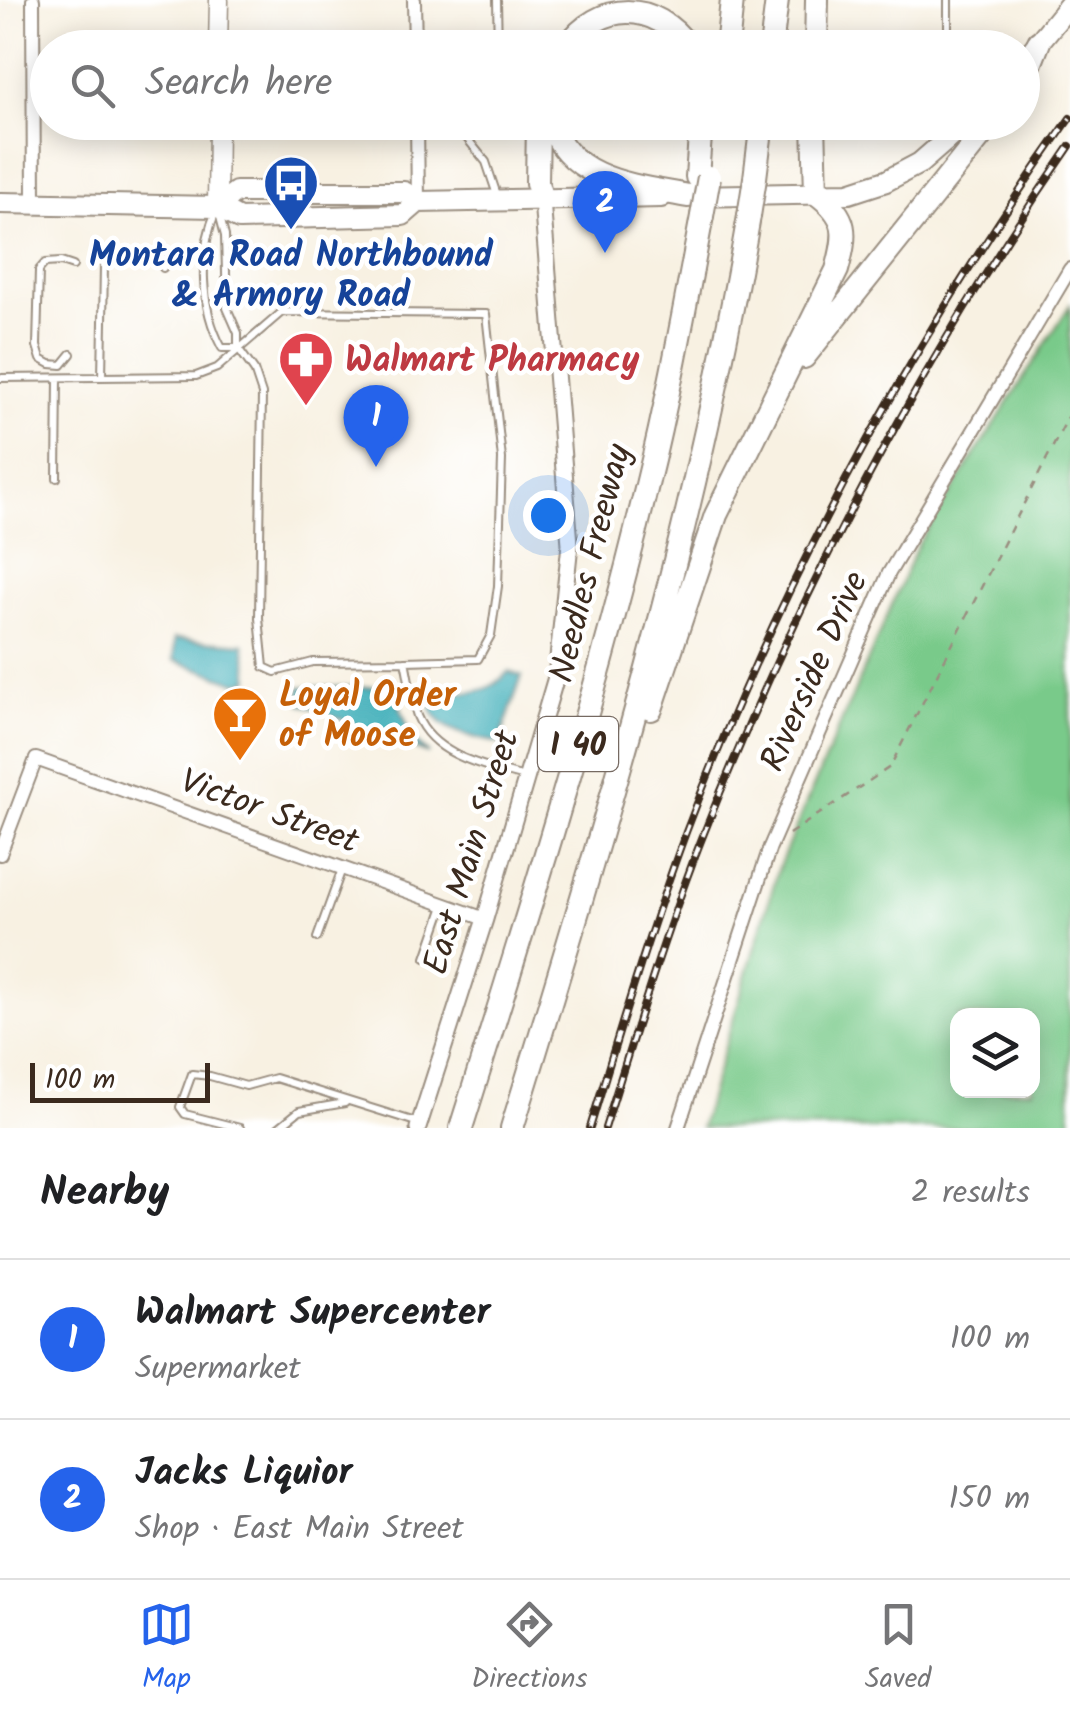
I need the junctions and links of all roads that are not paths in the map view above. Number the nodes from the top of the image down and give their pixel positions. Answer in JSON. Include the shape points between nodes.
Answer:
{"nodes":[{"id":1,"x":33,"y":0,"type":"edge"},
{"id":2,"x":218,"y":0,"type":"edge"},
{"id":3,"x":414,"y":0,"type":"edge"},
{"id":4,"x":497,"y":0,"type":"edge"},
{"id":5,"x":594,"y":0,"type":"edge"},
{"id":6,"x":732,"y":0,"type":"edge"},
{"id":7,"x":777,"y":0,"type":"edge"},
{"id":8,"x":817,"y":0,"type":"edge"},
{"id":9,"x":948,"y":0,"type":"edge"},
{"id":10,"x":1070,"y":4,"type":"edge"},
{"id":11,"x":33,"y":30,"type":"edge"},
{"id":12,"x":218,"y":30,"type":"edge"},
{"id":13,"x":415,"y":30,"type":"edge"},
{"id":14,"x":498,"y":30,"type":"edge"},
{"id":15,"x":570,"y":30,"type":"edge"},
{"id":16,"x":581,"y":30,"type":"edge"},
{"id":17,"x":673,"y":30,"type":"edge"},
{"id":18,"x":728,"y":30,"type":"edge"},
{"id":19,"x":774,"y":30,"type":"edge"},
{"id":20,"x":816,"y":30,"type":"edge"},
{"id":21,"x":948,"y":30,"type":"edge"},
{"id":22,"x":1040,"y":41,"type":"edge"},
{"id":23,"x":34,"y":140,"type":"edge"},
{"id":24,"x":218,"y":140,"type":"edge"},
{"id":25,"x":417,"y":140,"type":"edge"},
{"id":26,"x":468,"y":140,"type":"edge"},
{"id":27,"x":538,"y":140,"type":"edge"},
{"id":28,"x":548,"y":140,"type":"edge"},
{"id":29,"x":557,"y":140,"type":"edge"},
{"id":30,"x":700,"y":140,"type":"edge"},
{"id":31,"x":712,"y":140,"type":"edge"},
{"id":32,"x":760,"y":140,"type":"edge"},
{"id":33,"x":815,"y":140,"type":"edge"},
{"id":34,"x":946,"y":140,"type":"edge"},
{"id":35,"x":978,"y":140,"type":"edge"},
{"id":36,"x":816,"y":193,"type":"junction"},
{"id":37,"x":698,"y":196,"type":"junction"},
{"id":38,"x":500,"y":200,"type":"junction"},
{"id":39,"x":542,"y":200,"type":"junction"},
{"id":40,"x":418,"y":202,"type":"junction"},
{"id":41,"x":0,"y":204,"type":"edge"},
{"id":42,"x":34,"y":204,"type":"junction"},
{"id":43,"x":218,"y":207,"type":"junction"},
{"id":44,"x":73,"y":266,"type":"dead end"},
{"id":45,"x":163,"y":268,"type":"dead end"},
{"id":46,"x":1070,"y":269,"type":"edge"},
{"id":47,"x":238,"y":348,"type":"junction"},
{"id":48,"x":71,"y":354,"type":"dead end"},
{"id":49,"x":0,"y":378,"type":"edge"},
{"id":50,"x":58,"y":378,"type":"junction"},
{"id":51,"x":102,"y":378,"type":"junction"},
{"id":52,"x":777,"y":391,"type":"junction"},
{"id":53,"x":57,"y":478,"type":"dead end"},
{"id":54,"x":405,"y":661,"type":"junction"},
{"id":55,"x":526,"y":777,"type":"junction"},
{"id":56,"x":0,"y":854,"type":"edge"},
{"id":57,"x":342,"y":868,"type":"junction"},
{"id":58,"x":584,"y":896,"type":"junction"},
{"id":59,"x":444,"y":905,"type":"junction"},
{"id":60,"x":485,"y":919,"type":"junction"},
{"id":61,"x":317,"y":938,"type":"dead end"},
{"id":62,"x":426,"y":958,"type":"dead end"},
{"id":63,"x":352,"y":1102,"type":"junction"},
{"id":64,"x":419,"y":1126,"type":"edge"},
{"id":65,"x":240,"y":1128,"type":"edge"},
{"id":66,"x":278,"y":1128,"type":"edge"},
{"id":67,"x":462,"y":1128,"type":"edge"},
{"id":68,"x":512,"y":1128,"type":"edge"},
{"id":69,"x":678,"y":1128,"type":"edge"}],
"edges":[{"from":1,"to":11,"type":"street"},
{"from":2,"to":12,"type":"main road"},
{"from":3,"to":13,"type":"street"},
{"from":4,"to":14,"type":"lane"},
{"from":5,"to":15,"type":"highway"},
{"from":6,"to":18,"type":"highway"},
{"from":7,"to":19,"type":"highway"},
{"from":8,"to":20,"type":"highway"},
{"from":9,"to":21,"type":"lane"},
{"from":10,"to":22,"type":"main road"},
{"from":16,"to":17,"type":"highway","via":[[608,12],[628,10]]},
{"from":23,"to":42,"type":"street"},
{"from":24,"to":43,"type":"main road"},
{"from":25,"to":40,"type":"street"},
{"from":26,"to":38,"type":"lane","via":[[486,162]]},
{"from":27,"to":39,"type":"highway"},
{"from":28,"to":39,"type":"highway"},
{"from":29,"to":37,"type":"highway","via":[[584,168],[620,183]]},
{"from":30,"to":37,"type":"highway"},
{"from":31,"to":37,"type":"highway","name":"Needles Freeway","number":"I 40"},
{"from":32,"to":58,"type":"highway","number":"I 40","bridge":true,"via":[[696,487]]},
{"from":33,"to":36,"type":"highway"},
{"from":34,"to":36,"type":"main road","via":[[886,181],[849,193]]},
{"from":35,"to":52,"type":"highway"},
{"from":36,"to":37,"type":"main road"},
{"from":36,"to":52,"type":"highway","via":[[834,206],[845,241]]},
{"from":37,"to":39,"type":"main road"},
{"from":37,"to":67,"type":"highway","name":"Needles Freeway","number":"I 40","via":[[676,354],[648,484],[585,721]]},
{"from":38,"to":39,"type":"main road"},
{"from":38,"to":40,"type":"main road"},
{"from":39,"to":55,"type":"street","name":"East Main Street","via":[[570,544],[556,676]]},
{"from":40,"to":43,"type":"main road","via":[[402,216],[239,219]]},
{"from":41,"to":42,"type":"main road"},
{"from":42,"to":43,"type":"main road"},
{"from":43,"to":47,"type":"lane","via":[[226,236],[227,308]]},
{"from":43,"to":47,"type":"lane","via":[[204,238],[206,296],[222,348]]},
{"from":44,"to":48,"type":"lane","via":[[45,263],[38,289],[41,359],[62,364]]},
{"from":45,"to":51,"type":"lane","via":[[160,257],[130,254],[112,255],[104,266]]},
{"from":46,"to":69,"type":"street","name":"Riverside Drive","via":[[889,573],[770,847]]},
{"from":47,"to":51,"type":"lane","via":[[196,376]]},
{"from":47,"to":54,"type":"lane","via":[[262,394],[264,667],[276,672],[312,662]]},
{"from":47,"to":54,"type":"lane","via":[[282,312],[486,314],[502,459],[492,635],[478,659]]},
{"from":49,"to":50,"type":"lane"},
{"from":50,"to":51,"type":"lane"},
{"from":50,"to":53,"type":"lane"},
{"from":52,"to":58,"type":"highway","via":[[716,515]]},
{"from":54,"to":55,"type":"lane","via":[[418,717],[438,744]]},
{"from":55,"to":60,"type":"street","name":"East Main Street"},
{"from":56,"to":57,"type":"street","name":"Victor Street","via":[[36,758]]},
{"from":57,"to":59,"type":"street","name":"Victor Street"},
{"from":57,"to":61,"type":"lane"},
{"from":58,"to":68,"type":"highway","number":"I 40"},
{"from":59,"to":60,"type":"street","name":"Victor Street"},
{"from":59,"to":62,"type":"lane"},
{"from":60,"to":64,"type":"street","name":"East Main Street"},
{"from":63,"to":64,"type":"lane"},
{"from":63,"to":65,"type":"lane","via":[[275,1078],[246,1086],[192,1074],[180,1108],[185,1114]]},
{"from":63,"to":66,"type":"lane","via":[[300,1111]]}]}
